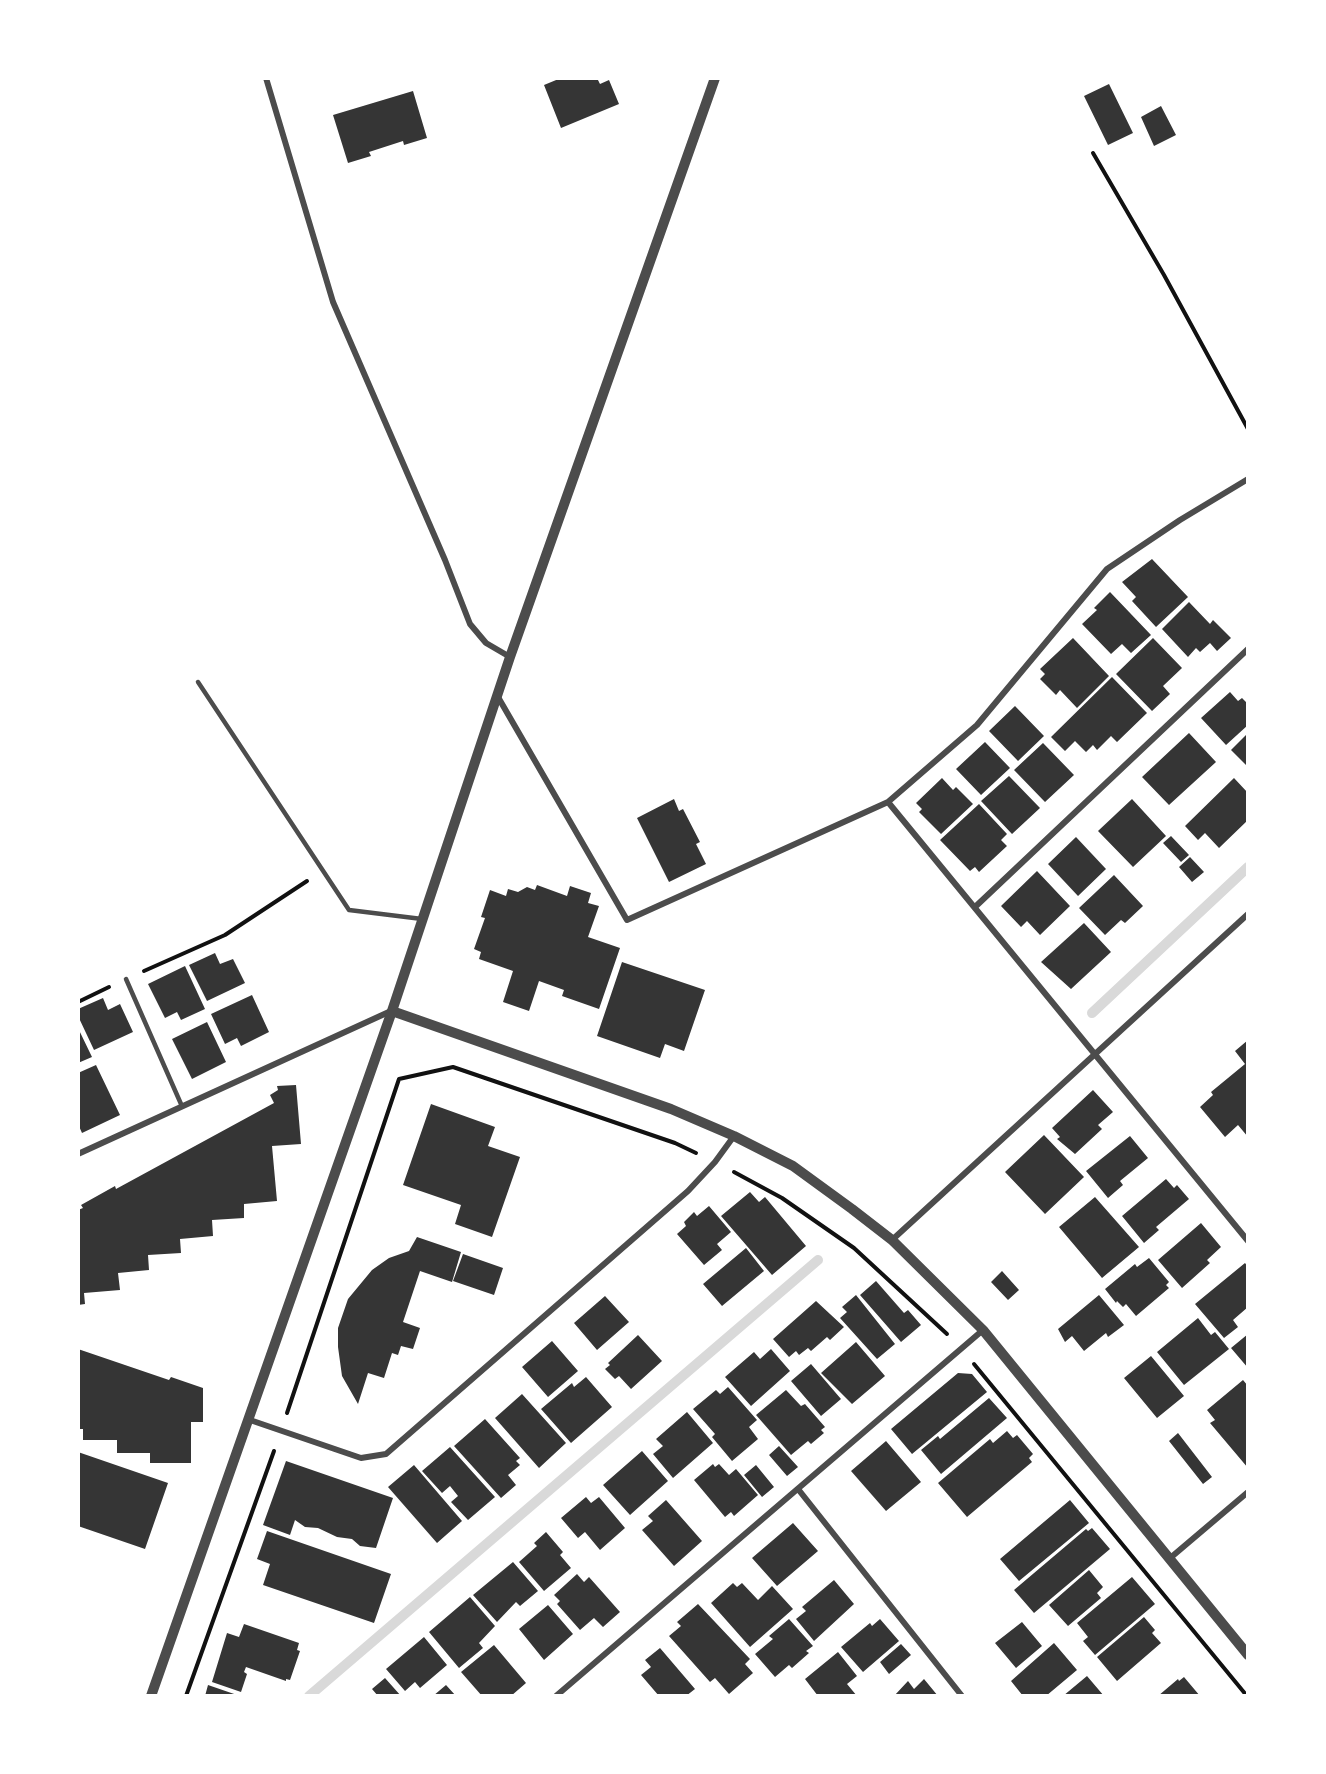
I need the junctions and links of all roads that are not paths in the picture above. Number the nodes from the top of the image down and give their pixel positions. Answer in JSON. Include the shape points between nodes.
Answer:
{"nodes":[{"id":1,"x":266,"y":78,"type":"edge"},
{"id":2,"x":715,"y":78,"type":"edge"},
{"id":3,"x":1248,"y":479,"type":"edge"},
{"id":4,"x":1248,"y":649,"type":"edge"},
{"id":5,"x":510,"y":657,"type":"junction"},
{"id":6,"x":198,"y":682,"type":"dead end"},
{"id":7,"x":498,"y":696,"type":"junction"},
{"id":8,"x":888,"y":802,"type":"junction"},
{"id":9,"x":975,"y":907,"type":"junction"},
{"id":10,"x":1248,"y":914,"type":"edge"},
{"id":11,"x":422,"y":919,"type":"junction"},
{"id":12,"x":126,"y":979,"type":"road end"},
{"id":13,"x":392,"y":1011,"type":"junction"},
{"id":14,"x":1097,"y":1054,"type":"junction"},
{"id":15,"x":181,"y":1104,"type":"junction"},
{"id":16,"x":734,"y":1137,"type":"junction"},
{"id":17,"x":78,"y":1154,"type":"edge"},
{"id":18,"x":892,"y":1240,"type":"junction"},
{"id":19,"x":1248,"y":1241,"type":"edge"},
{"id":20,"x":983,"y":1329,"type":"junction"},
{"id":21,"x":250,"y":1420,"type":"junction"},
{"id":22,"x":798,"y":1489,"type":"junction"},
{"id":23,"x":1248,"y":1492,"type":"edge"},
{"id":24,"x":1169,"y":1559,"type":"junction"},
{"id":25,"x":1248,"y":1654,"type":"edge"},
{"id":26,"x":152,"y":1696,"type":"edge"},
{"id":27,"x":556,"y":1696,"type":"edge"},
{"id":28,"x":962,"y":1696,"type":"edge"}],
"edges":[{"from":1,"to":5,"type":"street","via":[[333,302],[470,624],[486,643]]},
{"from":2,"to":5,"type":"street"},
{"from":3,"to":8,"type":"street","via":[[1107,569],[977,725]]},
{"from":4,"to":9,"type":"street"},
{"from":5,"to":7,"type":"street"},
{"from":6,"to":11,"type":"lane","via":[[349,910]]},
{"from":7,"to":8,"type":"street","via":[[627,920]]},
{"from":7,"to":11,"type":"street"},
{"from":8,"to":9,"type":"street"},
{"from":9,"to":14,"type":"street"},
{"from":10,"to":14,"type":"street"},
{"from":11,"to":13,"type":"street"},
{"from":12,"to":15,"type":"lane"},
{"from":13,"to":15,"type":"street"},
{"from":13,"to":16,"type":"street","via":[[671,1109]]},
{"from":13,"to":21,"type":"street"},
{"from":14,"to":18,"type":"street"},
{"from":14,"to":19,"type":"street"},
{"from":15,"to":17,"type":"street"},
{"from":16,"to":18,"type":"street","via":[[793,1166]]},
{"from":16,"to":21,"type":"street","via":[[688,1191],[386,1454],[361,1458]]},
{"from":18,"to":20,"type":"street"},
{"from":20,"to":22,"type":"street"},
{"from":20,"to":24,"type":"street"},
{"from":21,"to":26,"type":"street"},
{"from":22,"to":27,"type":"street"},
{"from":22,"to":28,"type":"street"},
{"from":23,"to":24,"type":"street"},
{"from":24,"to":25,"type":"street"}]}
